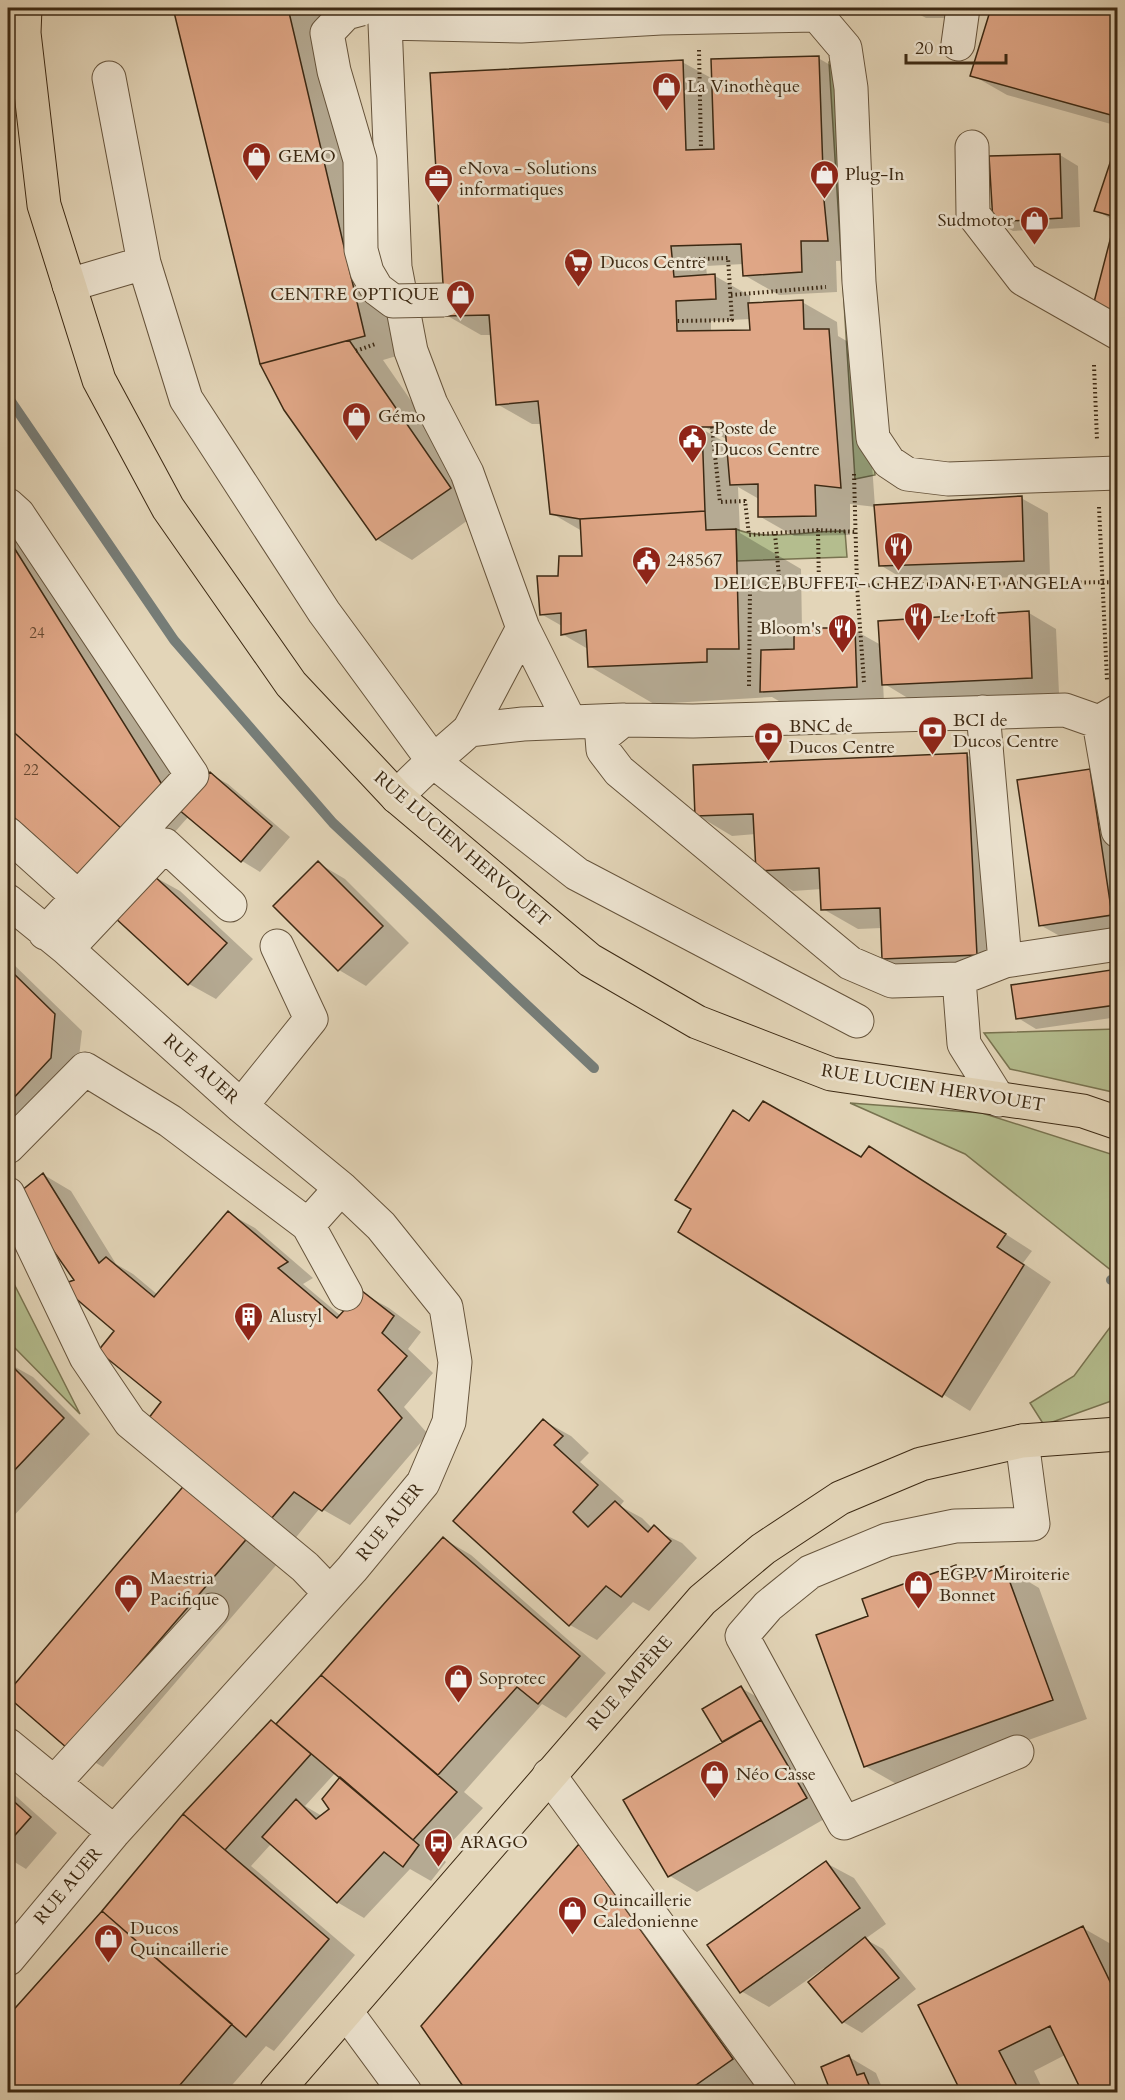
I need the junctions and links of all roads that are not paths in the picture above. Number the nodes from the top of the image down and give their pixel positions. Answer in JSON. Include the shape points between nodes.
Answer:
{"nodes":[{"id":1,"x":25,"y":8,"type":"edge"},
{"id":2,"x":963,"y":8,"type":"edge"},
{"id":3,"x":661,"y":13,"type":"edge"},
{"id":4,"x":390,"y":14,"type":"edge"},
{"id":5,"x":958,"y":44,"type":"dead end"},
{"id":6,"x":109,"y":78,"type":"dead end"},
{"id":7,"x":972,"y":147,"type":"dead end"},
{"id":8,"x":144,"y":263,"type":"junction"},
{"id":9,"x":69,"y":285,"type":"junction"},
{"id":10,"x":444,"y":300,"type":"dead end"},
{"id":11,"x":1118,"y":333,"type":"edge"},
{"id":12,"x":1108,"y":473,"type":"edge"},
{"id":13,"x":8,"y":505,"type":"edge"},
{"id":14,"x":524,"y":628,"type":"junction"},
{"id":15,"x":983,"y":712,"type":"junction"},
{"id":16,"x":1110,"y":712,"type":"edge"},
{"id":17,"x":623,"y":720,"type":"junction"},
{"id":18,"x":570,"y":722,"type":"junction"},
{"id":19,"x":469,"y":730,"type":"junction"},
{"id":20,"x":434,"y":762,"type":"junction"},
{"id":21,"x":397,"y":797,"type":"junction"},
{"id":22,"x":1118,"y":831,"type":"edge"},
{"id":23,"x":8,"y":834,"type":"edge"},
{"id":24,"x":78,"y":897,"type":"junction"},
{"id":25,"x":8,"y":901,"type":"edge"},
{"id":26,"x":231,"y":905,"type":"dead end"},
{"id":27,"x":56,"y":941,"type":"junction"},
{"id":28,"x":1118,"y":944,"type":"edge"},
{"id":29,"x":278,"y":946,"type":"dead end"},
{"id":30,"x":1005,"y":962,"type":"junction"},
{"id":31,"x":959,"y":979,"type":"junction"},
{"id":32,"x":857,"y":1021,"type":"dead end"},
{"id":33,"x":999,"y":1101,"type":"junction"},
{"id":34,"x":241,"y":1106,"type":"junction"},
{"id":35,"x":1118,"y":1123,"type":"edge"},
{"id":36,"x":8,"y":1147,"type":"edge"},
{"id":37,"x":341,"y":1188,"type":"junction"},
{"id":38,"x":8,"y":1194,"type":"edge"},
{"id":39,"x":308,"y":1225,"type":"junction"},
{"id":40,"x":346,"y":1294,"type":"dead end"},
{"id":41,"x":1118,"y":1420,"type":"edge"},
{"id":42,"x":1104,"y":1435,"type":"edge"},
{"id":43,"x":1022,"y":1441,"type":"junction"},
{"id":44,"x":330,"y":1593,"type":"junction"},
{"id":45,"x":212,"y":1611,"type":"dead end"},
{"id":46,"x":8,"y":1745,"type":"edge"},
{"id":47,"x":1017,"y":1752,"type":"dead end"},
{"id":48,"x":549,"y":1774,"type":"junction"},
{"id":49,"x":54,"y":1783,"type":"junction"},
{"id":50,"x":114,"y":1832,"type":"junction"},
{"id":51,"x":8,"y":1959,"type":"edge"},
{"id":52,"x":347,"y":2013,"type":"junction"},
{"id":53,"x":276,"y":2092,"type":"edge"},
{"id":54,"x":405,"y":2092,"type":"edge"},
{"id":55,"x":780,"y":2092,"type":"edge"}],
"edges":[{"from":1,"to":9,"type":"main road","name":"RUE LUCIEN HERVOUET","via":[[24,33],[44,206]]},
{"from":2,"to":5,"type":"street"},
{"from":3,"to":4,"type":"street","via":[[521,26]]},
{"from":3,"to":12,"type":"street","via":[[698,17],[816,15],[845,48],[851,88],[859,282],[873,438],[890,462],[907,474],[948,480]]},
{"from":4,"to":10,"type":"street","bridge":true,"via":[[346,13],[327,33],[360,160],[361,250],[377,289],[393,301]]},
{"from":4,"to":14,"type":"street","via":[[395,267],[411,351],[431,404],[467,472]]},
{"from":6,"to":8,"type":"street"},
{"from":7,"to":11,"type":"street","via":[[973,214],[1023,279]]},
{"from":8,"to":9,"type":"street"},
{"from":8,"to":20,"type":"street","via":[[186,399],[324,612]]},
{"from":9,"to":21,"type":"main road","name":"RUE LUCIEN HERVOUET","via":[[99,380],[168,508],[291,684]]},
{"from":13,"to":24,"type":"street","via":[[18,514],[192,775]]},
{"from":14,"to":18,"type":"street"},
{"from":14,"to":19,"type":"street"},
{"from":15,"to":16,"type":"street"},
{"from":15,"to":17,"type":"street"},
{"from":15,"to":30,"type":"street"},
{"from":16,"to":22,"type":"street"},
{"from":17,"to":18,"type":"street"},
{"from":17,"to":31,"type":"street","via":[[602,737],[603,750],[619,771],[850,963],[892,981]]},
{"from":18,"to":19,"type":"street"},
{"from":19,"to":20,"type":"street"},
{"from":20,"to":21,"type":"street"},
{"from":20,"to":32,"type":"street","via":[[577,874]]},
{"from":21,"to":33,"type":"main road","name":"RUE LUCIEN HERVOUET","via":[[590,960],[697,1022],[831,1074]]},
{"from":23,"to":24,"type":"street"},
{"from":24,"to":27,"type":"street"},
{"from":25,"to":27,"type":"street","name":"RUE AUER"},
{"from":26,"to":27,"type":"street","via":[[165,845]]},
{"from":27,"to":34,"type":"street","name":"RUE AUER"},
{"from":28,"to":30,"type":"street"},
{"from":29,"to":34,"type":"street","via":[[311,1019]]},
{"from":30,"to":31,"type":"street"},
{"from":31,"to":33,"type":"street","via":[[964,1044]]},
{"from":33,"to":35,"type":"main road","name":"RUE LUCIEN HERVOUET","via":[[1083,1112]]},
{"from":34,"to":37,"type":"street","name":"RUE AUER"},
{"from":36,"to":39,"type":"street","via":[[85,1069],[170,1121]]},
{"from":37,"to":39,"type":"street"},
{"from":37,"to":44,"type":"street","name":"RUE AUER","via":[[381,1226],[446,1307],[455,1362],[449,1422],[423,1483]]},
{"from":38,"to":44,"type":"street","via":[[86,1357],[130,1422],[305,1567]]},
{"from":39,"to":40,"type":"street"},
{"from":41,"to":42,"type":"main road","name":"RUE AMPÈRE"},
{"from":42,"to":43,"type":"main road","name":"RUE AMPÈRE"},
{"from":43,"to":47,"type":"street","via":[[1033,1524],[955,1526],[887,1540],[810,1572],[768,1606],[742,1636],[844,1823]]},
{"from":43,"to":48,"type":"main road","name":"RUE AMPÈRE","via":[[921,1464],[840,1498],[763,1549],[702,1600]]},
{"from":44,"to":50,"type":"street","name":"RUE AUER"},
{"from":45,"to":49,"type":"street"},
{"from":46,"to":49,"type":"street"},
{"from":48,"to":52,"type":"main road","name":"RUE AMPÈRE"},
{"from":48,"to":55,"type":"street"},
{"from":49,"to":50,"type":"street"},
{"from":50,"to":51,"type":"street","name":"RUE AUER"},
{"from":52,"to":53,"type":"main road","name":"RUE AMPÈRE"},
{"from":52,"to":54,"type":"street"}]}
